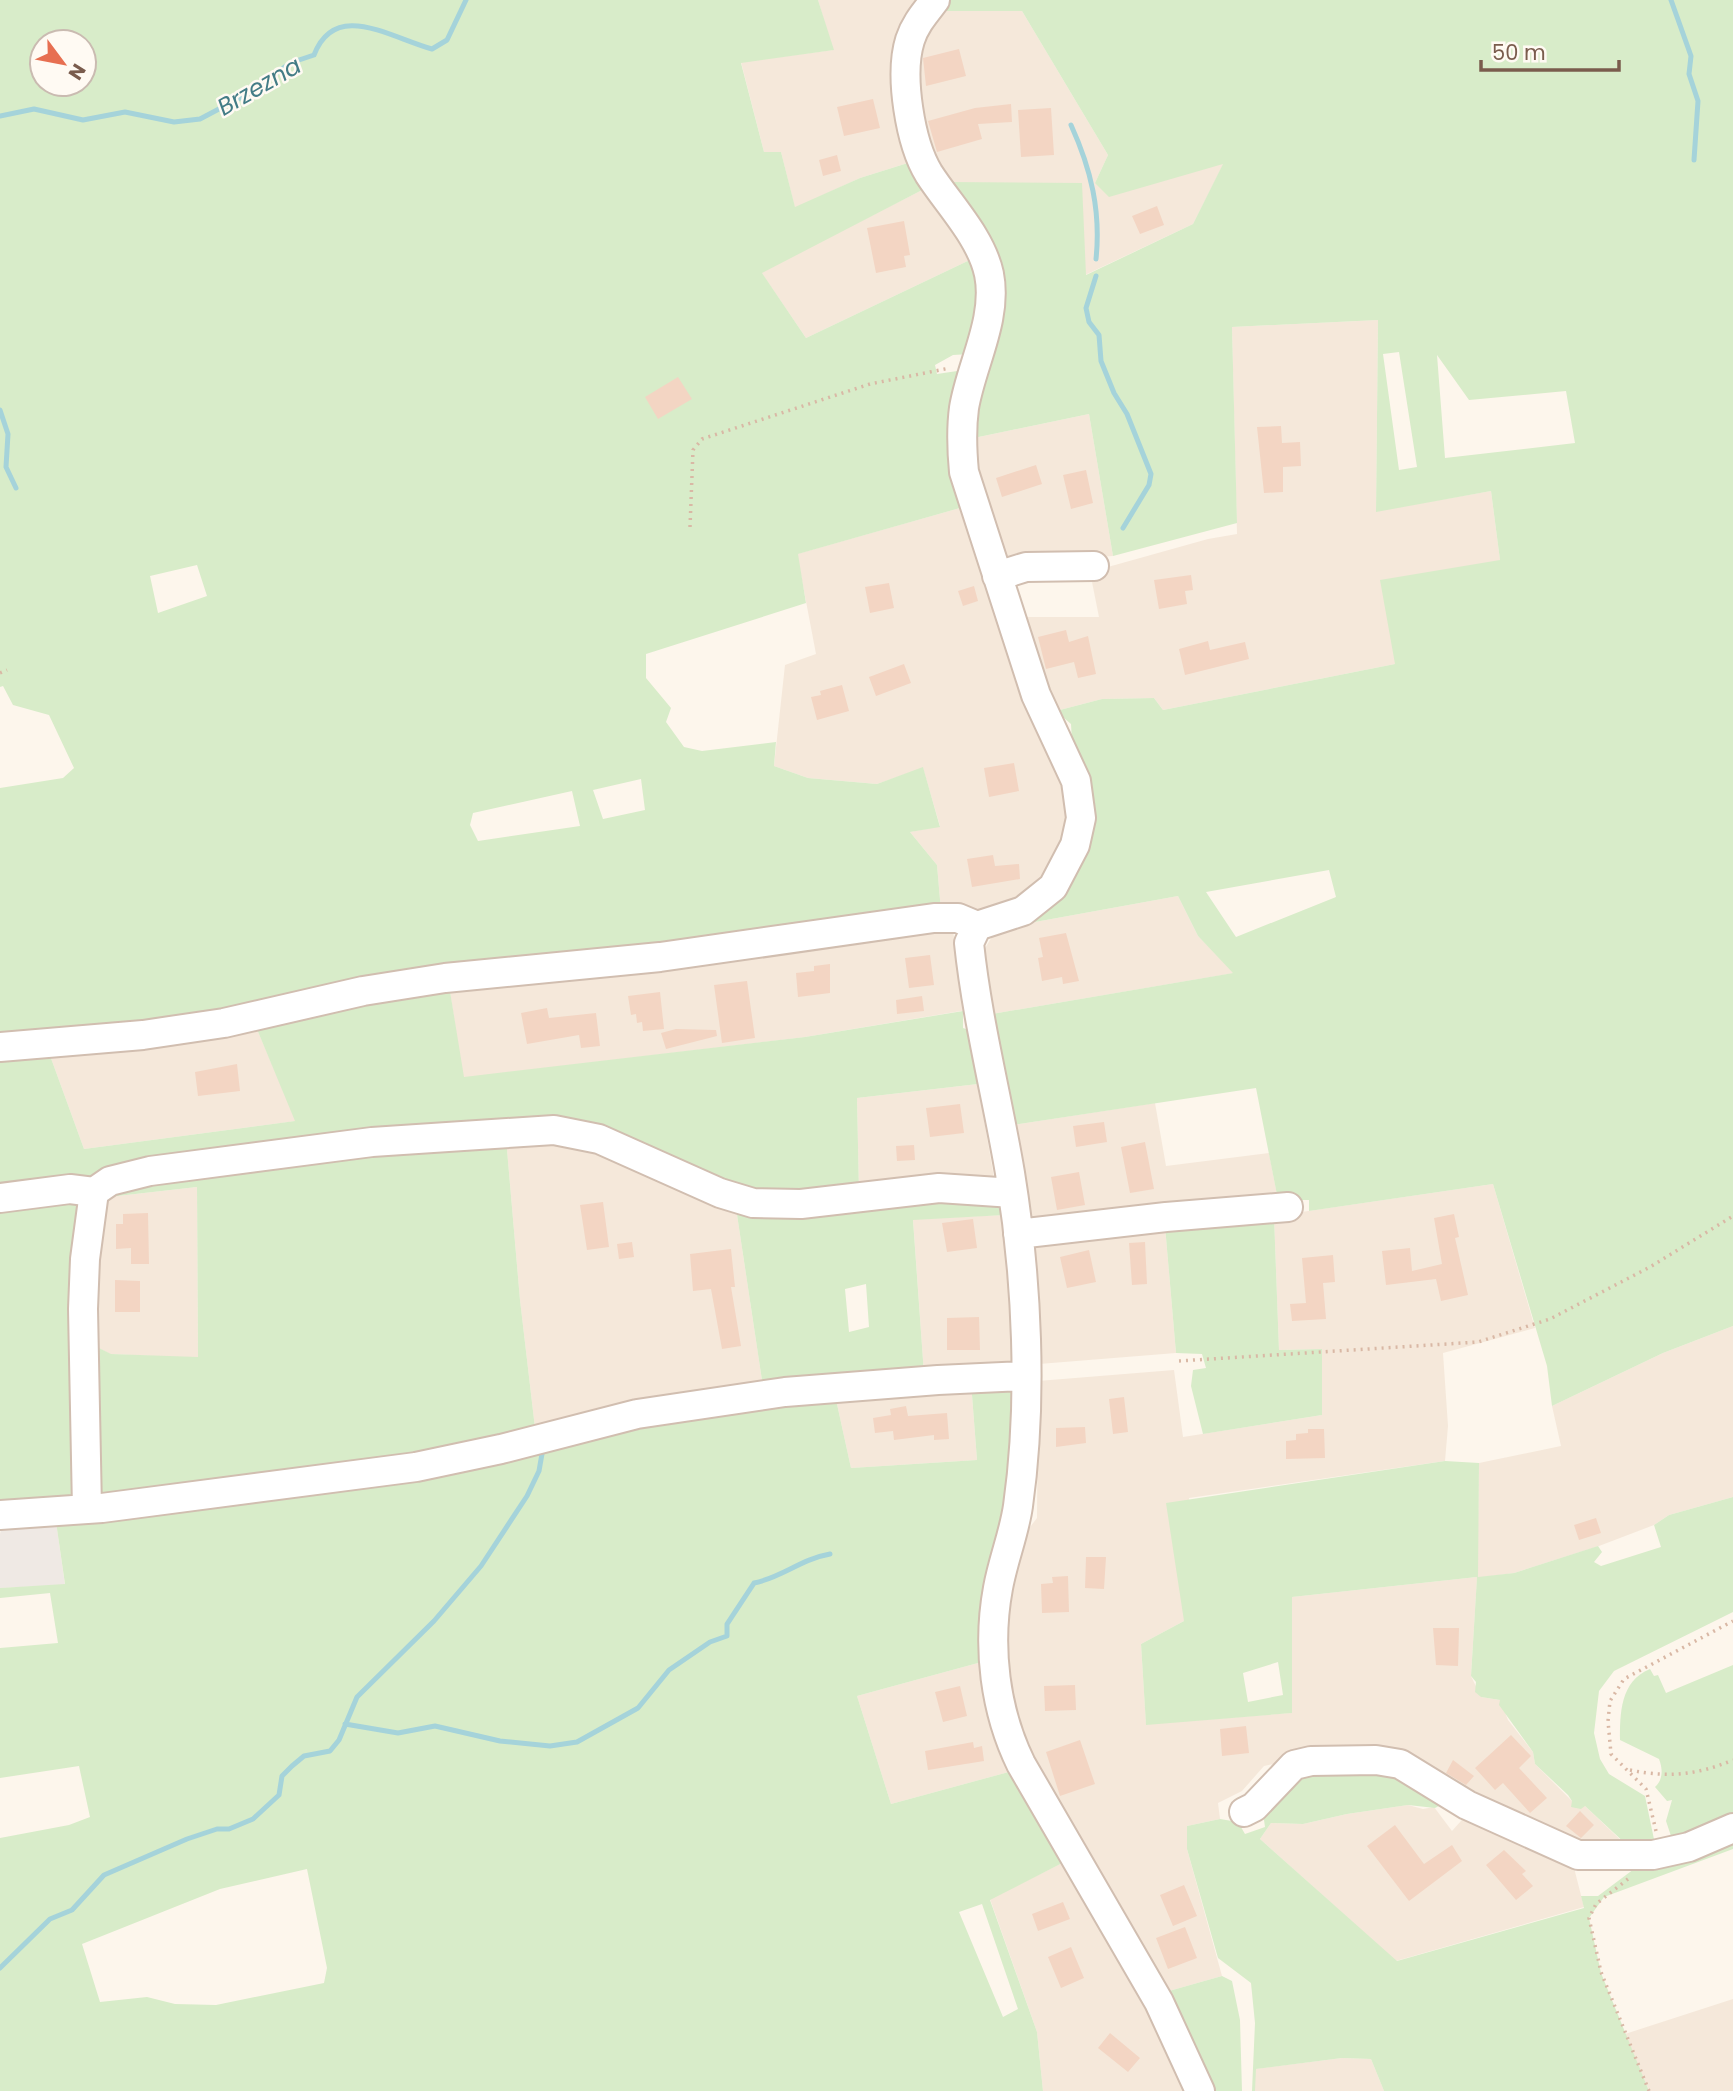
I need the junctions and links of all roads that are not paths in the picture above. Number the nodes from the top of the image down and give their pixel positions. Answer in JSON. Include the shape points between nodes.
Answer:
{"nodes":[{"id":1,"x":929,"y":6,"type":"edge"},
{"id":2,"x":1094,"y":566,"type":"dead end"},
{"id":3,"x":997,"y":576,"type":"junction"},
{"id":4,"x":977,"y":926,"type":"junction"},
{"id":5,"x":0,"y":1047,"type":"edge"},
{"id":6,"x":94,"y":1192,"type":"junction"},
{"id":7,"x":1013,"y":1193,"type":"junction"},
{"id":8,"x":0,"y":1198,"type":"edge"},
{"id":9,"x":1288,"y":1207,"type":"dead end"},
{"id":10,"x":1018,"y":1234,"type":"junction"},
{"id":11,"x":1024,"y":1376,"type":"junction"},
{"id":12,"x":88,"y":1509,"type":"junction"},
{"id":13,"x":0,"y":1515,"type":"edge"},
{"id":14,"x":1244,"y":1812,"type":"dead end"},
{"id":15,"x":1733,"y":1828,"type":"edge"},
{"id":16,"x":1200,"y":2091,"type":"edge"}],
"edges":[{"from":1,"to":3,"type":"street","via":[[909,43],[908,105],[923,164],[983,256],[988,273],[988,315],[964,408],[961,438],[964,472]]},
{"from":2,"to":3,"type":"street","via":[[1026,567]]},
{"from":3,"to":4,"type":"street","via":[[1036,695],[1076,781],[1081,818],[1075,845],[1053,887],[1023,911]]},
{"from":4,"to":5,"type":"street","via":[[958,918],[933,918],[670,956],[445,978],[351,993],[224,1023]]},
{"from":4,"to":7,"type":"street","via":[[970,953]]},
{"from":6,"to":7,"type":"street","via":[[110,1181],[163,1169],[372,1142],[554,1130],[599,1139],[753,1203],[802,1204],[939,1188]]},
{"from":6,"to":8,"type":"street","via":[[71,1189]]},
{"from":6,"to":12,"type":"street","via":[[83,1309]]},
{"from":7,"to":10,"type":"street"},
{"from":9,"to":10,"type":"street"},
{"from":10,"to":11,"type":"street"},
{"from":11,"to":12,"type":"street","via":[[739,1399],[637,1414],[416,1467]]},
{"from":11,"to":16,"type":"street","via":[[1018,1506],[995,1604],[1000,1708],[1021,1764],[1159,2002]]},
{"from":12,"to":13,"type":"street"},
{"from":14,"to":15,"type":"street","via":[[1294,1765],[1376,1759],[1400,1764],[1467,1805],[1578,1855],[1659,1854]]}]}
